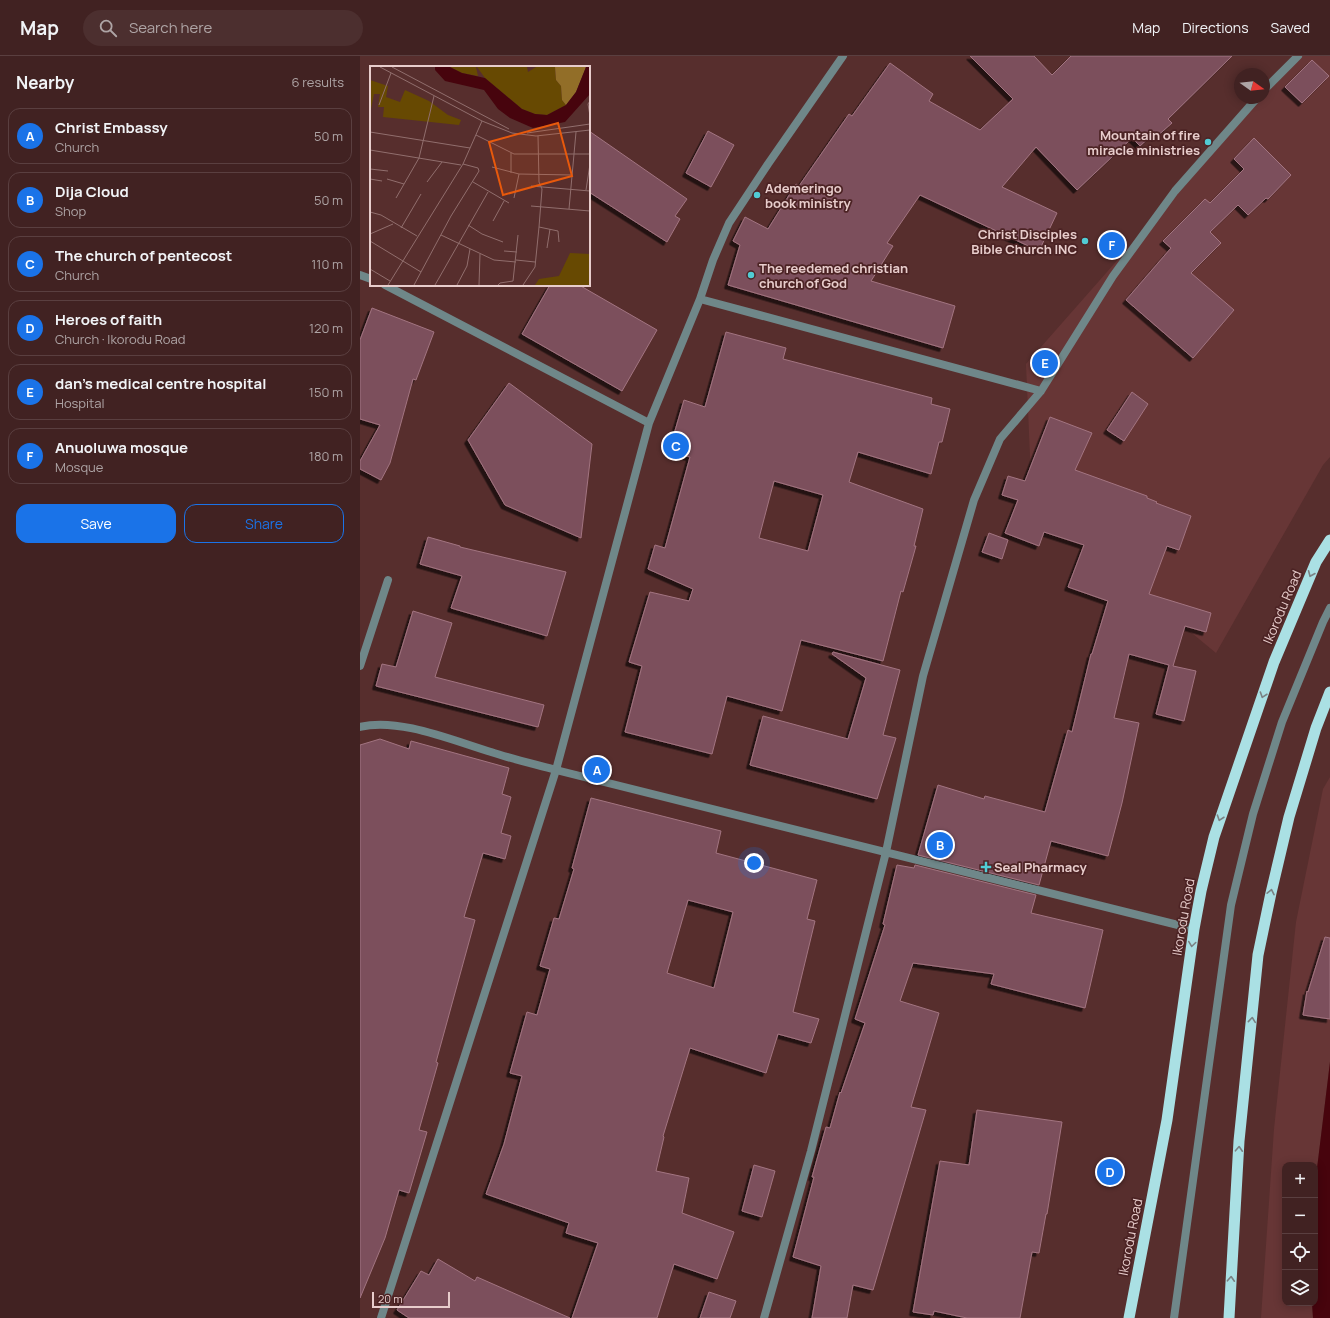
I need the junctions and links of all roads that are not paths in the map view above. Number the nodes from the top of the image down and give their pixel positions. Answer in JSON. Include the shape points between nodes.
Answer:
{"nodes":[{"id":1,"x":843,"y":56,"type":"edge"},
{"id":2,"x":1298,"y":56,"type":"edge"},
{"id":3,"x":1270,"y":84,"type":"edge"},
{"id":4,"x":1252,"y":104,"type":"edge"},
{"id":5,"x":360,"y":274,"type":"edge"},
{"id":6,"x":370,"y":279,"type":"edge"},
{"id":7,"x":387,"y":286,"type":"edge"},
{"id":8,"x":700,"y":299,"type":"junction"},
{"id":9,"x":1041,"y":391,"type":"junction"},
{"id":10,"x":649,"y":423,"type":"junction"},
{"id":11,"x":1330,"y":540,"type":"edge"},
{"id":12,"x":388,"y":580,"type":"dead end"},
{"id":13,"x":1330,"y":608,"type":"edge"},
{"id":14,"x":360,"y":666,"type":"edge"},
{"id":15,"x":1330,"y":692,"type":"edge"},
{"id":16,"x":360,"y":727,"type":"edge"},
{"id":17,"x":556,"y":770,"type":"junction"},
{"id":18,"x":886,"y":852,"type":"junction"},
{"id":19,"x":1194,"y":929,"type":"junction"},
{"id":20,"x":381,"y":1318,"type":"edge"},
{"id":21,"x":764,"y":1318,"type":"edge"},
{"id":22,"x":1129,"y":1318,"type":"edge"},
{"id":23,"x":1174,"y":1318,"type":"edge"},
{"id":24,"x":1229,"y":1318,"type":"edge"}],
"edges":[{"from":1,"to":8,"type":"street","via":[[729,223]]},
{"from":2,"to":3,"type":"street"},
{"from":4,"to":9,"type":"street","via":[[1175,191],[1113,276]]},
{"from":5,"to":6,"type":"street"},
{"from":7,"to":10,"type":"street"},
{"from":8,"to":9,"type":"street"},
{"from":8,"to":10,"type":"street"},
{"from":9,"to":18,"type":"street","via":[[1000,439],[974,500],[923,676]]},
{"from":10,"to":17,"type":"street"},
{"from":11,"to":19,"type":"highway","name":"Ikorodu Road","one_way":true,"via":[[1316,562],[1269,677],[1214,837]]},
{"from":12,"to":14,"type":"street"},
{"from":13,"to":23,"type":"street","via":[[1282,722],[1253,814],[1231,905]]},
{"from":24,"to":15,"type":"highway","one_way":true,"via":[[1239,1141],[1258,956],[1289,817],[1316,728]]},
{"from":16,"to":17,"type":"street","via":[[381,724],[411,728]]},
{"from":17,"to":18,"type":"street"},
{"from":17,"to":20,"type":"street"},
{"from":18,"to":19,"type":"street"},
{"from":18,"to":21,"type":"street","via":[[811,1152]]},
{"from":19,"to":22,"type":"highway","name":"Ikorodu Road","one_way":true,"via":[[1167,1120]]}]}
